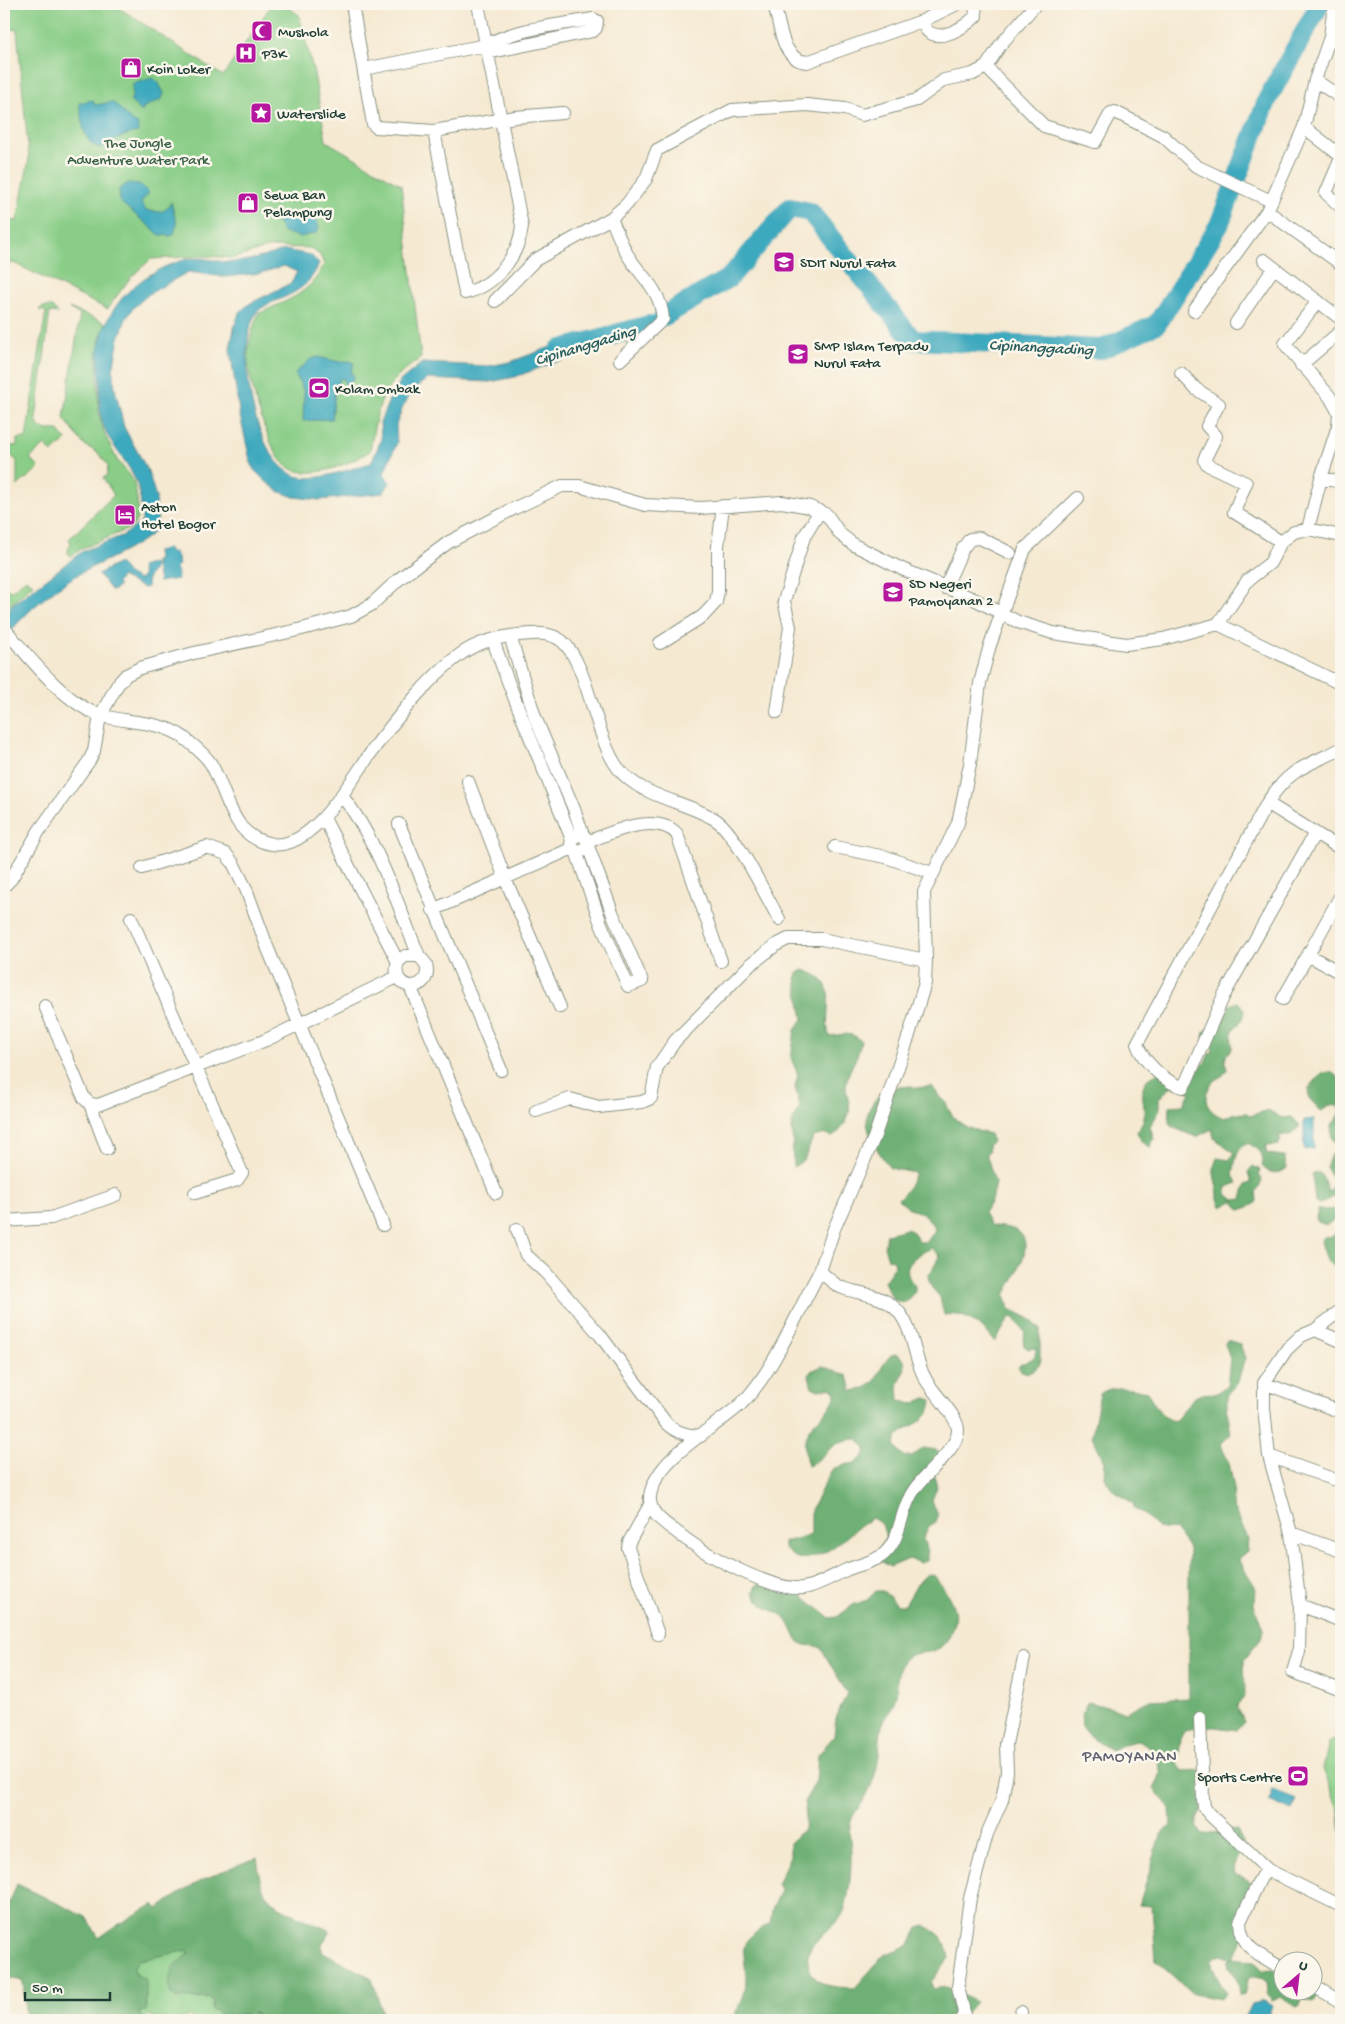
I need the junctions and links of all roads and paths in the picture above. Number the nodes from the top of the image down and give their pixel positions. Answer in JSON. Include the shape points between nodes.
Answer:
{"nodes":[{"id":1,"x":352,"y":4,"type":"edge"},
{"id":2,"x":478,"y":4,"type":"edge"},
{"id":3,"x":774,"y":4,"type":"edge"},
{"id":4,"x":957,"y":4,"type":"edge"},
{"id":5,"x":975,"y":4,"type":"edge"},
{"id":6,"x":1036,"y":4,"type":"edge"},
{"id":7,"x":1334,"y":4,"type":"edge"},
{"id":8,"x":935,"y":9,"type":"edge"},
{"id":9,"x":922,"y":21,"type":"junction"},
{"id":10,"x":1330,"y":37,"type":"junction"},
{"id":11,"x":1341,"y":45,"type":"edge"},
{"id":12,"x":487,"y":49,"type":"junction"},
{"id":13,"x":986,"y":67,"type":"junction"},
{"id":14,"x":364,"y":69,"type":"junction"},
{"id":15,"x":1315,"y":80,"type":"junction"},
{"id":16,"x":1341,"y":98,"type":"edge"},
{"id":17,"x":563,"y":113,"type":"dead end"},
{"id":18,"x":500,"y":119,"type":"junction"},
{"id":19,"x":1304,"y":127,"type":"junction"},
{"id":20,"x":434,"y":131,"type":"junction"},
{"id":21,"x":1341,"y":157,"type":"edge"},
{"id":22,"x":1269,"y":206,"type":"junction"},
{"id":23,"x":1341,"y":207,"type":"edge"},
{"id":24,"x":611,"y":218,"type":"junction"},
{"id":25,"x":1341,"y":264,"type":"edge"},
{"id":26,"x":495,"y":301,"type":"dead end"},
{"id":27,"x":1318,"y":301,"type":"junction"},
{"id":28,"x":1194,"y":311,"type":"dead end"},
{"id":29,"x":1341,"y":319,"type":"edge"},
{"id":30,"x":1236,"y":323,"type":"dead end"},
{"id":31,"x":1341,"y":331,"type":"edge"},
{"id":32,"x":620,"y":360,"type":"dead end"},
{"id":33,"x":1301,"y":365,"type":"junction"},
{"id":34,"x":1181,"y":373,"type":"dead end"},
{"id":35,"x":1341,"y":391,"type":"edge"},
{"id":36,"x":1336,"y":413,"type":"edge"},
{"id":37,"x":1320,"y":478,"type":"junction"},
{"id":38,"x":1341,"y":482,"type":"edge"},
{"id":39,"x":1078,"y":498,"type":"dead end"},
{"id":40,"x":723,"y":506,"type":"junction"},
{"id":41,"x":820,"y":511,"type":"junction"},
{"id":42,"x":1301,"y":530,"type":"junction"},
{"id":43,"x":1341,"y":536,"type":"edge"},
{"id":44,"x":1281,"y":542,"type":"junction"},
{"id":45,"x":1010,"y":553,"type":"dead end"},
{"id":46,"x":945,"y":588,"type":"junction"},
{"id":47,"x":1000,"y":613,"type":"junction"},
{"id":48,"x":1218,"y":624,"type":"junction"},
{"id":49,"x":4,"y":628,"type":"edge"},
{"id":50,"x":510,"y":636,"type":"junction"},
{"id":51,"x":493,"y":640,"type":"junction"},
{"id":52,"x":660,"y":643,"type":"dead end"},
{"id":53,"x":524,"y":681,"type":"junction"},
{"id":54,"x":1341,"y":684,"type":"edge"},
{"id":55,"x":509,"y":687,"type":"junction"},
{"id":56,"x":776,"y":712,"type":"dead end"},
{"id":57,"x":100,"y":716,"type":"junction"},
{"id":58,"x":545,"y":740,"type":"junction"},
{"id":59,"x":533,"y":745,"type":"junction"},
{"id":60,"x":1341,"y":750,"type":"edge"},
{"id":61,"x":561,"y":777,"type":"junction"},
{"id":62,"x":468,"y":781,"type":"dead end"},
{"id":63,"x":549,"y":783,"type":"junction"},
{"id":64,"x":342,"y":796,"type":"junction"},
{"id":65,"x":1267,"y":803,"type":"junction"},
{"id":66,"x":324,"y":818,"type":"junction"},
{"id":67,"x":399,"y":824,"type":"dead end"},
{"id":68,"x":1315,"y":833,"type":"junction"},
{"id":69,"x":580,"y":844,"type":"junction"},
{"id":70,"x":835,"y":847,"type":"dead end"},
{"id":71,"x":1341,"y":849,"type":"edge"},
{"id":72,"x":142,"y":868,"type":"dead end"},
{"id":73,"x":932,"y":873,"type":"junction"},
{"id":74,"x":505,"y":878,"type":"junction"},
{"id":75,"x":4,"y":886,"type":"edge"},
{"id":76,"x":1341,"y":895,"type":"edge"},
{"id":77,"x":599,"y":898,"type":"junction"},
{"id":78,"x":433,"y":910,"type":"junction"},
{"id":79,"x":131,"y":918,"type":"dead end"},
{"id":80,"x":779,"y":919,"type":"dead end"},
{"id":81,"x":619,"y":929,"type":"junction"},
{"id":82,"x":606,"y":935,"type":"junction"},
{"id":83,"x":1308,"y":955,"type":"junction"},
{"id":84,"x":419,"y":956,"type":"junction"},
{"id":85,"x":926,"y":960,"type":"junction"},
{"id":86,"x":721,"y":961,"type":"dead end"},
{"id":87,"x":398,"y":962,"type":"junction"},
{"id":88,"x":1341,"y":973,"type":"edge"},
{"id":89,"x":397,"y":977,"type":"junction"},
{"id":90,"x":410,"y":986,"type":"junction"},
{"id":91,"x":1283,"y":999,"type":"dead end"},
{"id":92,"x":45,"y":1006,"type":"dead end"},
{"id":93,"x":560,"y":1007,"type":"dead end"},
{"id":94,"x":300,"y":1024,"type":"junction"},
{"id":95,"x":197,"y":1067,"type":"junction"},
{"id":96,"x":501,"y":1070,"type":"dead end"},
{"id":97,"x":90,"y":1104,"type":"junction"},
{"id":98,"x":536,"y":1112,"type":"dead end"},
{"id":99,"x":107,"y":1149,"type":"dead end"},
{"id":100,"x":195,"y":1192,"type":"dead end"},
{"id":101,"x":496,"y":1193,"type":"dead end"},
{"id":102,"x":116,"y":1194,"type":"dead end"},
{"id":103,"x":4,"y":1221,"type":"edge"},
{"id":104,"x":383,"y":1225,"type":"dead end"},
{"id":105,"x":517,"y":1229,"type":"dead end"},
{"id":106,"x":820,"y":1271,"type":"junction"},
{"id":107,"x":1341,"y":1310,"type":"edge"},
{"id":108,"x":1315,"y":1330,"type":"junction"},
{"id":109,"x":1341,"y":1341,"type":"edge"},
{"id":110,"x":1264,"y":1382,"type":"junction"},
{"id":111,"x":1341,"y":1412,"type":"edge"},
{"id":112,"x":701,"y":1436,"type":"junction"},
{"id":113,"x":1269,"y":1456,"type":"junction"},
{"id":114,"x":1341,"y":1482,"type":"edge"},
{"id":115,"x":650,"y":1505,"type":"junction"},
{"id":116,"x":1291,"y":1533,"type":"junction"},
{"id":117,"x":1341,"y":1551,"type":"edge"},
{"id":118,"x":1300,"y":1605,"type":"junction"},
{"id":119,"x":1341,"y":1620,"type":"edge"},
{"id":120,"x":658,"y":1634,"type":"dead end"},
{"id":121,"x":1024,"y":1658,"type":"dead end"},
{"id":122,"x":1341,"y":1690,"type":"edge"},
{"id":123,"x":1200,"y":1718,"type":"dead end"},
{"id":124,"x":1268,"y":1870,"type":"junction"},
{"id":125,"x":1341,"y":1906,"type":"edge"},
{"id":126,"x":1272,"y":1962,"type":"edge"},
{"id":127,"x":1322,"y":1991,"type":"edge"},
{"id":128,"x":1341,"y":2002,"type":"edge"},
{"id":129,"x":962,"y":2020,"type":"edge"}],
"edges":[{"from":1,"to":14,"type":"street"},
{"from":2,"to":12,"type":"street"},
{"from":3,"to":9,"type":"street","via":[[786,50],[800,61],[807,62]]},
{"from":4,"to":8,"type":"street"},
{"from":5,"to":9,"type":"street","via":[[976,16],[951,34],[931,34]]},
{"from":6,"to":13,"type":"street","via":[[1001,44]]},
{"from":7,"to":10,"type":"street"},
{"from":8,"to":9,"type":"street"},
{"from":10,"to":11,"type":"street"},
{"from":10,"to":15,"type":"street"},
{"from":12,"to":12,"type":"street","via":[[508,36],[593,19],[597,21],[593,31]]},
{"from":12,"to":14,"type":"street"},
{"from":12,"to":18,"type":"street"},
{"from":13,"to":22,"type":"street","via":[[1035,118],[1051,129],[1094,142],[1110,113],[1115,112],[1155,131],[1196,166],[1239,186]]},
{"from":13,"to":24,"type":"street","via":[[972,74],[944,80],[917,100],[862,115],[845,108],[807,105],[732,110],[655,151],[646,179],[627,204]]},
{"from":14,"to":20,"type":"street","via":[[374,126]]},
{"from":15,"to":16,"type":"street"},
{"from":15,"to":19,"type":"street"},
{"from":17,"to":18,"type":"street"},
{"from":18,"to":20,"type":"street"},
{"from":18,"to":20,"type":"street","via":[[521,234],[508,264],[482,286],[466,293]]},
{"from":19,"to":21,"type":"street"},
{"from":19,"to":22,"type":"street"},
{"from":21,"to":23,"type":"street","via":[[1326,193]]},
{"from":22,"to":25,"type":"street"},
{"from":22,"to":28,"type":"street"},
{"from":24,"to":26,"type":"street","via":[[535,260]]},
{"from":24,"to":32,"type":"street","via":[[628,256],[654,289],[663,316]]},
{"from":27,"to":29,"type":"street"},
{"from":27,"to":30,"type":"street","via":[[1269,264]]},
{"from":27,"to":33,"type":"street","via":[[1286,341],[1286,347]]},
{"from":31,"to":33,"type":"street"},
{"from":33,"to":36,"type":"street"},
{"from":34,"to":44,"type":"street","via":[[1196,390],[1219,404],[1207,426],[1216,436],[1205,462],[1246,483],[1234,512]]},
{"from":35,"to":36,"type":"street"},
{"from":36,"to":37,"type":"street"},
{"from":37,"to":38,"type":"street"},
{"from":37,"to":42,"type":"street"},
{"from":39,"to":47,"type":"street","via":[[1025,549]]},
{"from":40,"to":41,"type":"street","via":[[782,502]]},
{"from":40,"to":52,"type":"street","via":[[716,602],[703,616]]},
{"from":40,"to":57,"type":"street","via":[[682,508],[645,505],[575,485],[562,486],[449,542],[371,605],[351,616],[132,671],[118,684]]},
{"from":41,"to":46,"type":"street","via":[[830,518],[845,540]]},
{"from":41,"to":56,"type":"street","via":[[804,537],[784,601],[790,627]]},
{"from":42,"to":43,"type":"street"},
{"from":42,"to":44,"type":"street"},
{"from":44,"to":48,"type":"street","via":[[1270,563],[1248,580]]},
{"from":45,"to":46,"type":"street","via":[[980,538],[970,539]]},
{"from":46,"to":47,"type":"street"},
{"from":47,"to":48,"type":"street","via":[[1052,633],[1126,644],[1163,639]]},
{"from":47,"to":73,"type":"street","via":[[980,683],[970,764],[958,823]]},
{"from":48,"to":54,"type":"street"},
{"from":49,"to":57,"type":"street","via":[[66,695]]},
{"from":50,"to":51,"type":"street"},
{"from":50,"to":53,"type":"street"},
{"from":50,"to":80,"type":"street","via":[[543,633],[564,642],[574,656],[606,746],[618,768],[638,785],[717,821],[732,835]]},
{"from":51,"to":55,"type":"street"},
{"from":51,"to":64,"type":"street","via":[[460,654],[426,687],[380,740]]},
{"from":53,"to":55,"type":"street"},
{"from":53,"to":58,"type":"street"},
{"from":55,"to":59,"type":"street"},
{"from":57,"to":66,"type":"street","via":[[159,726],[183,736],[210,763],[235,819],[251,836],[279,844],[306,834]]},
{"from":57,"to":75,"type":"street","via":[[89,761]]},
{"from":58,"to":59,"type":"street"},
{"from":58,"to":61,"type":"street"},
{"from":59,"to":63,"type":"street"},
{"from":60,"to":65,"type":"street","via":[[1309,762],[1284,779]]},
{"from":61,"to":63,"type":"street"},
{"from":61,"to":69,"type":"street"},
{"from":62,"to":74,"type":"street"},
{"from":63,"to":69,"type":"street"},
{"from":64,"to":66,"type":"street"},
{"from":64,"to":84,"type":"street","via":[[372,845]]},
{"from":65,"to":68,"type":"street"},
{"from":65,"to":68,"type":"street","via":[[1137,1044],[1141,1055],[1174,1085],[1182,1087],[1187,1080],[1224,995]]},
{"from":66,"to":87,"type":"street"},
{"from":67,"to":78,"type":"street"},
{"from":68,"to":71,"type":"street"},
{"from":69,"to":74,"type":"street"},
{"from":69,"to":77,"type":"street"},
{"from":69,"to":86,"type":"street","via":[[628,826],[664,825],[672,829],[677,834]]},
{"from":70,"to":73,"type":"street","via":[[877,855]]},
{"from":72,"to":94,"type":"street","via":[[197,848],[207,847],[226,854],[246,889]]},
{"from":73,"to":85,"type":"street","via":[[924,892]]},
{"from":74,"to":78,"type":"street"},
{"from":74,"to":93,"type":"street"},
{"from":76,"to":83,"type":"street"},
{"from":77,"to":81,"type":"street"},
{"from":77,"to":82,"type":"street"},
{"from":78,"to":96,"type":"street"},
{"from":79,"to":95,"type":"street"},
{"from":81,"to":82,"type":"street"},
{"from":81,"to":82,"type":"street","via":[[642,980],[628,986]]},
{"from":83,"to":88,"type":"street"},
{"from":83,"to":91,"type":"street"},
{"from":84,"to":87,"type":"street","via":[[405,956]]},
{"from":84,"to":90,"type":"street","via":[[426,964],[427,975],[421,984]]},
{"from":85,"to":98,"type":"street","via":[[821,939],[788,940],[750,965],[675,1041],[657,1068],[650,1098],[642,1102],[600,1107],[570,1098]]},
{"from":85,"to":106,"type":"street","via":[[925,984],[910,1035],[874,1138],[834,1229]]},
{"from":87,"to":89,"type":"street"},
{"from":89,"to":90,"type":"street"},
{"from":89,"to":94,"type":"street"},
{"from":90,"to":101,"type":"street"},
{"from":92,"to":97,"type":"street","via":[[84,1098]]},
{"from":94,"to":95,"type":"street"},
{"from":94,"to":104,"type":"street"},
{"from":95,"to":97,"type":"street","via":[[98,1105]]},
{"from":95,"to":100,"type":"street","via":[[242,1173],[237,1180]]},
{"from":97,"to":99,"type":"street"},
{"from":102,"to":103,"type":"street","via":[[51,1218]]},
{"from":105,"to":112,"type":"street","via":[[526,1255],[600,1335],[666,1423],[688,1435]]},
{"from":106,"to":112,"type":"street","via":[[782,1346],[748,1396]]},
{"from":106,"to":115,"type":"street","via":[[843,1288],[876,1296],[898,1311],[914,1340],[926,1380],[957,1424],[954,1445],[908,1497],[901,1524],[886,1552],[799,1588],[737,1570],[694,1545],[655,1514]]},
{"from":107,"to":108,"type":"street"},
{"from":108,"to":109,"type":"street"},
{"from":108,"to":110,"type":"street","via":[[1301,1336],[1287,1349]]},
{"from":110,"to":111,"type":"street"},
{"from":110,"to":113,"type":"street"},
{"from":112,"to":115,"type":"street","via":[[662,1470],[655,1481]]},
{"from":113,"to":114,"type":"street"},
{"from":113,"to":116,"type":"street"},
{"from":115,"to":120,"type":"street","via":[[628,1548]]},
{"from":116,"to":117,"type":"street"},
{"from":116,"to":118,"type":"street"},
{"from":118,"to":119,"type":"street"},
{"from":118,"to":122,"type":"street","via":[[1299,1651],[1293,1672]]},
{"from":121,"to":129,"type":"street","via":[[1006,1744],[1007,1772],[1002,1800],[987,1834],[970,1898],[958,1987],[964,2012]]},
{"from":123,"to":124,"type":"street","via":[[1204,1807]]},
{"from":124,"to":125,"type":"street"},
{"from":124,"to":126,"type":"street","via":[[1261,1877],[1240,1922],[1240,1929],[1245,1943]]},
{"from":127,"to":128,"type":"street"}]}
